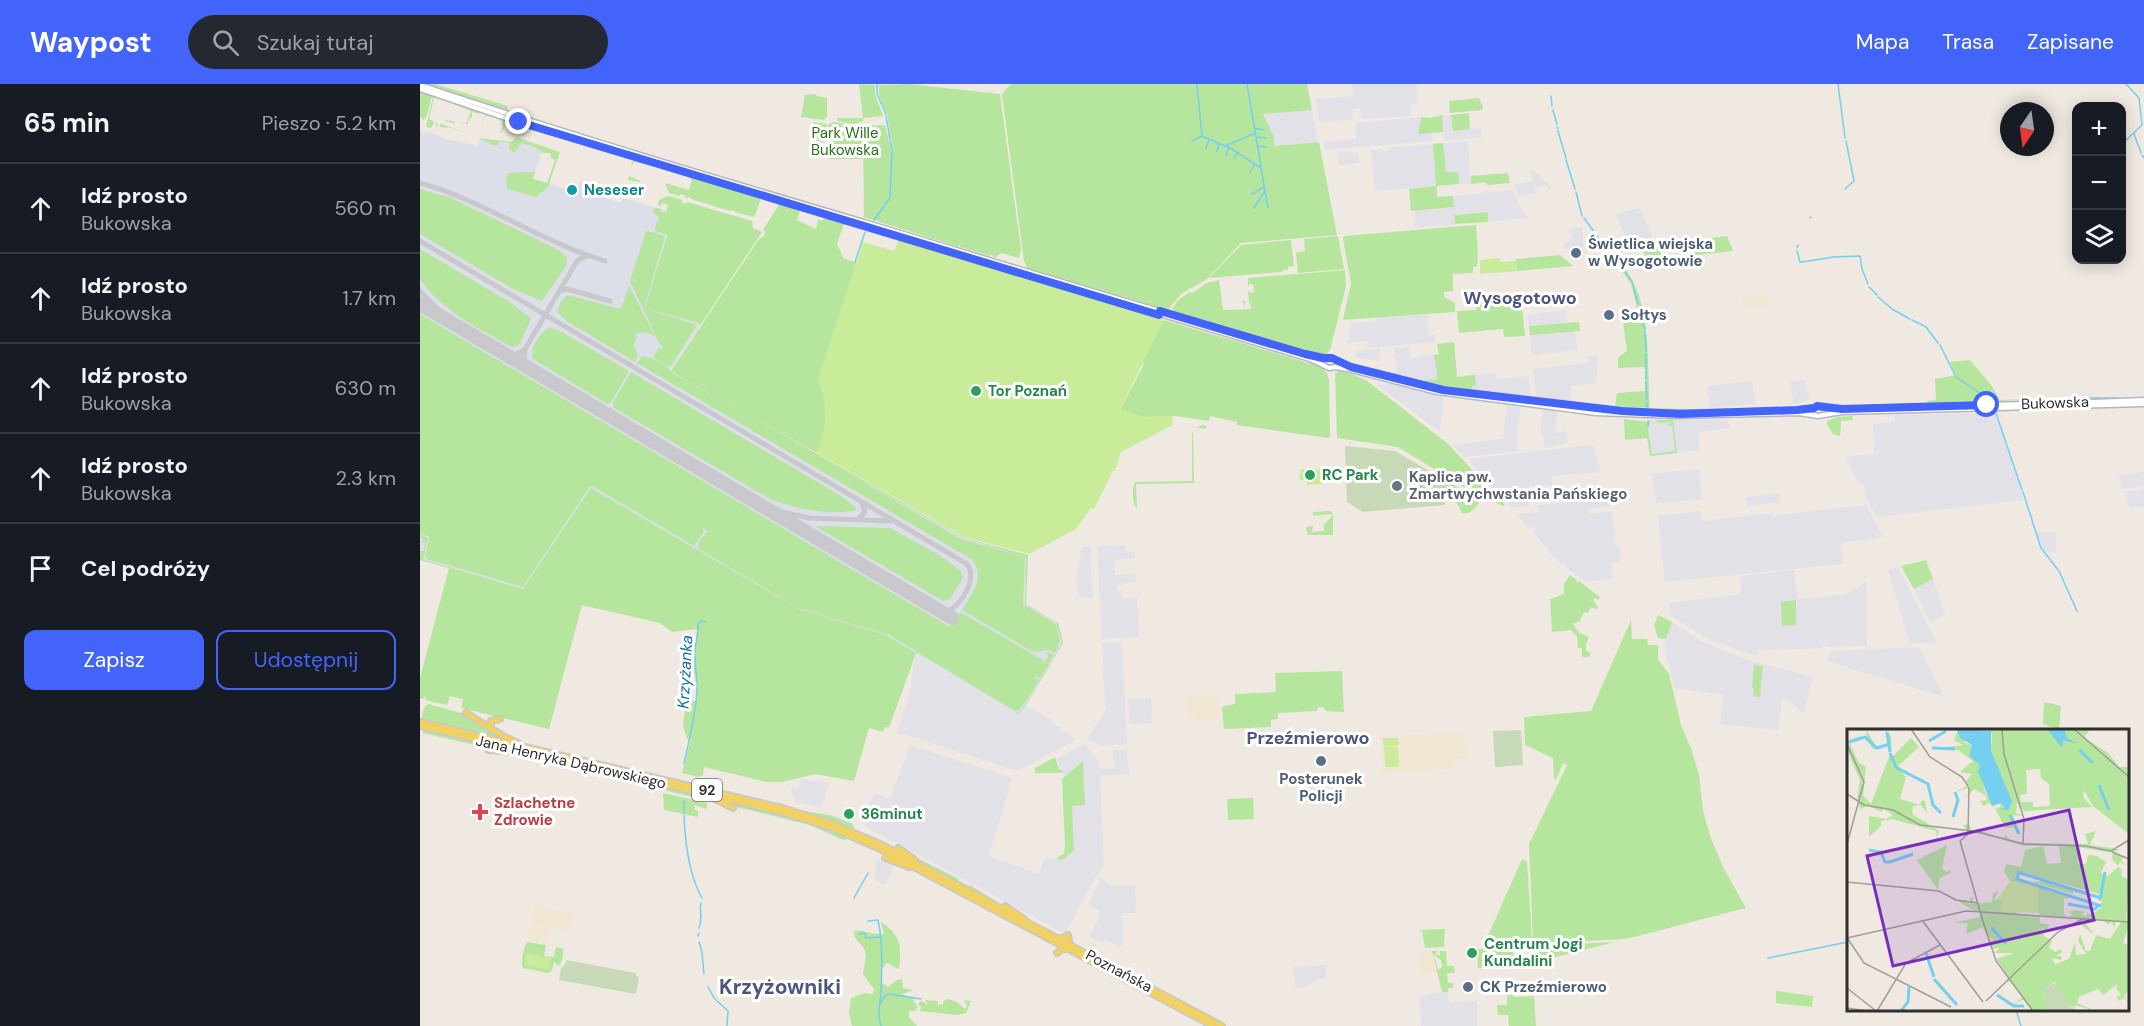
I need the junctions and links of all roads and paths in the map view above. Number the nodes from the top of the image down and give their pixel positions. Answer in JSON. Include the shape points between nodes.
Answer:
{"nodes":[{"id":1,"x":420,"y":87,"type":"edge"},
{"id":2,"x":1131,"y":303,"type":"junction"},
{"id":3,"x":1160,"y":313,"type":"junction"},
{"id":4,"x":1192,"y":321,"type":"junction"},
{"id":5,"x":1328,"y":358,"type":"junction"},
{"id":6,"x":1336,"y":361,"type":"junction"},
{"id":7,"x":1324,"y":365,"type":"junction"},
{"id":8,"x":1334,"y":367,"type":"junction"},
{"id":9,"x":2144,"y":402,"type":"edge"},
{"id":10,"x":1822,"y":407,"type":"junction"},
{"id":11,"x":1814,"y":408,"type":"junction"},
{"id":12,"x":1814,"y":414,"type":"junction"},
{"id":13,"x":1822,"y":414,"type":"junction"},
{"id":14,"x":466,"y":713,"type":"dead end"},
{"id":15,"x":500,"y":719,"type":"dead end"},
{"id":16,"x":420,"y":724,"type":"edge"},
{"id":17,"x":491,"y":729,"type":"junction"},
{"id":18,"x":488,"y":750,"type":"dead end"},
{"id":19,"x":537,"y":752,"type":"junction"},
{"id":20,"x":694,"y":791,"type":"junction"},
{"id":21,"x":769,"y":805,"type":"junction"},
{"id":22,"x":786,"y":807,"type":"dead end"},
{"id":23,"x":733,"y":808,"type":"dead end"},
{"id":24,"x":898,"y":848,"type":"dead end"},
{"id":25,"x":885,"y":858,"type":"dead end"},
{"id":26,"x":929,"y":870,"type":"junction"},
{"id":27,"x":922,"y":872,"type":"junction"},
{"id":28,"x":1005,"y":906,"type":"dead end"},
{"id":29,"x":1005,"y":915,"type":"junction"},
{"id":30,"x":995,"y":916,"type":"dead end"},
{"id":31,"x":1016,"y":917,"type":"joint"},
{"id":32,"x":1019,"y":923,"type":"joint"},
{"id":33,"x":1028,"y":923,"type":"junction"},
{"id":34,"x":1053,"y":939,"type":"junction"},
{"id":35,"x":1071,"y":948,"type":"junction"},
{"id":36,"x":1093,"y":969,"type":"dead end"},
{"id":37,"x":1107,"y":969,"type":"junction"},
{"id":38,"x":1213,"y":1026,"type":"edge"},
{"id":39,"x":1222,"y":1026,"type":"edge"}],
"edges":[{"from":1,"to":2,"type":"main road"},
{"from":1,"to":3,"type":"main road","via":[[518,122]]},
{"from":2,"to":3,"type":"main road"},
{"from":2,"to":4,"type":"main road","via":[[1171,310]]},
{"from":3,"to":4,"type":"main road"},
{"from":3,"to":7,"type":"main road"},
{"from":4,"to":5,"type":"main road"},
{"from":5,"to":6,"type":"main road"},
{"from":5,"to":7,"type":"main road"},
{"from":6,"to":8,"type":"main road"},
{"from":6,"to":11,"type":"main road","via":[[1443,390],[1606,410],[1670,414]]},
{"from":7,"to":8,"type":"main road"},
{"from":8,"to":12,"type":"main road","via":[[1444,393],[1601,413]]},
{"from":9,"to":10,"type":"main road","name":"Bukowska"},
{"from":9,"to":13,"type":"main road","name":"Bukowska"},
{"from":10,"to":11,"type":"main road"},
{"from":10,"to":13,"type":"main road"},
{"from":11,"to":12,"type":"main road"},
{"from":12,"to":13,"type":"main road"},
{"from":14,"to":17,"type":"main road"},
{"from":15,"to":17,"type":"main road","via":[[491,721]]},
{"from":16,"to":19,"type":"main road","name":"Jana Henryka Dąbrowskiego","number":"92"},
{"from":17,"to":19,"type":"main road"},
{"from":18,"to":19,"type":"main road"},
{"from":19,"to":20,"type":"main road","name":"Jana Henryka Dąbrowskiego","number":"92"},
{"from":19,"to":21,"type":"main road","name":"Jana Henryka Dąbrowskiego","number":"92"},
{"from":20,"to":23,"type":"main road"},
{"from":20,"to":27,"type":"main road","name":"Jana Henryka Dąbrowskiego","number":"92","via":[[826,825]]},
{"from":21,"to":22,"type":"main road"},
{"from":21,"to":26,"type":"main road","name":"Jana Henryka Dąbrowskiego","number":"92","via":[[843,827]]},
{"from":24,"to":26,"type":"main road"},
{"from":25,"to":27,"type":"main road"},
{"from":26,"to":31,"type":"main road","name":"Jana Henryka Dąbrowskiego","number":"92"},
{"from":27,"to":29,"type":"main road","name":"Jana Henryka Dąbrowskiego","number":"92"},
{"from":28,"to":33,"type":"main road"},
{"from":29,"to":30,"type":"main road"},
{"from":29,"to":32,"type":"main road","name":"Jana Henryka Dąbrowskiego","number":"92"},
{"from":31,"to":33,"type":"main road","name":"Poznańska","number":"92"},
{"from":32,"to":34,"type":"main road","name":"Poznańska","number":"92"},
{"from":33,"to":34,"type":"main road","name":"Poznańska","number":"92"},
{"from":34,"to":35,"type":"main road","name":"Poznańska","number":"92"},
{"from":34,"to":35,"type":"main road","via":[[1068,935]]},
{"from":34,"to":35,"type":"main road","via":[[1057,953]]},
{"from":35,"to":37,"type":"main road","name":"Poznańska","number":"92"},
{"from":35,"to":39,"type":"main road","name":"Poznańska","number":"92"},
{"from":36,"to":37,"type":"main road"},
{"from":37,"to":38,"type":"main road","name":"Poznańska","number":"92"}]}
